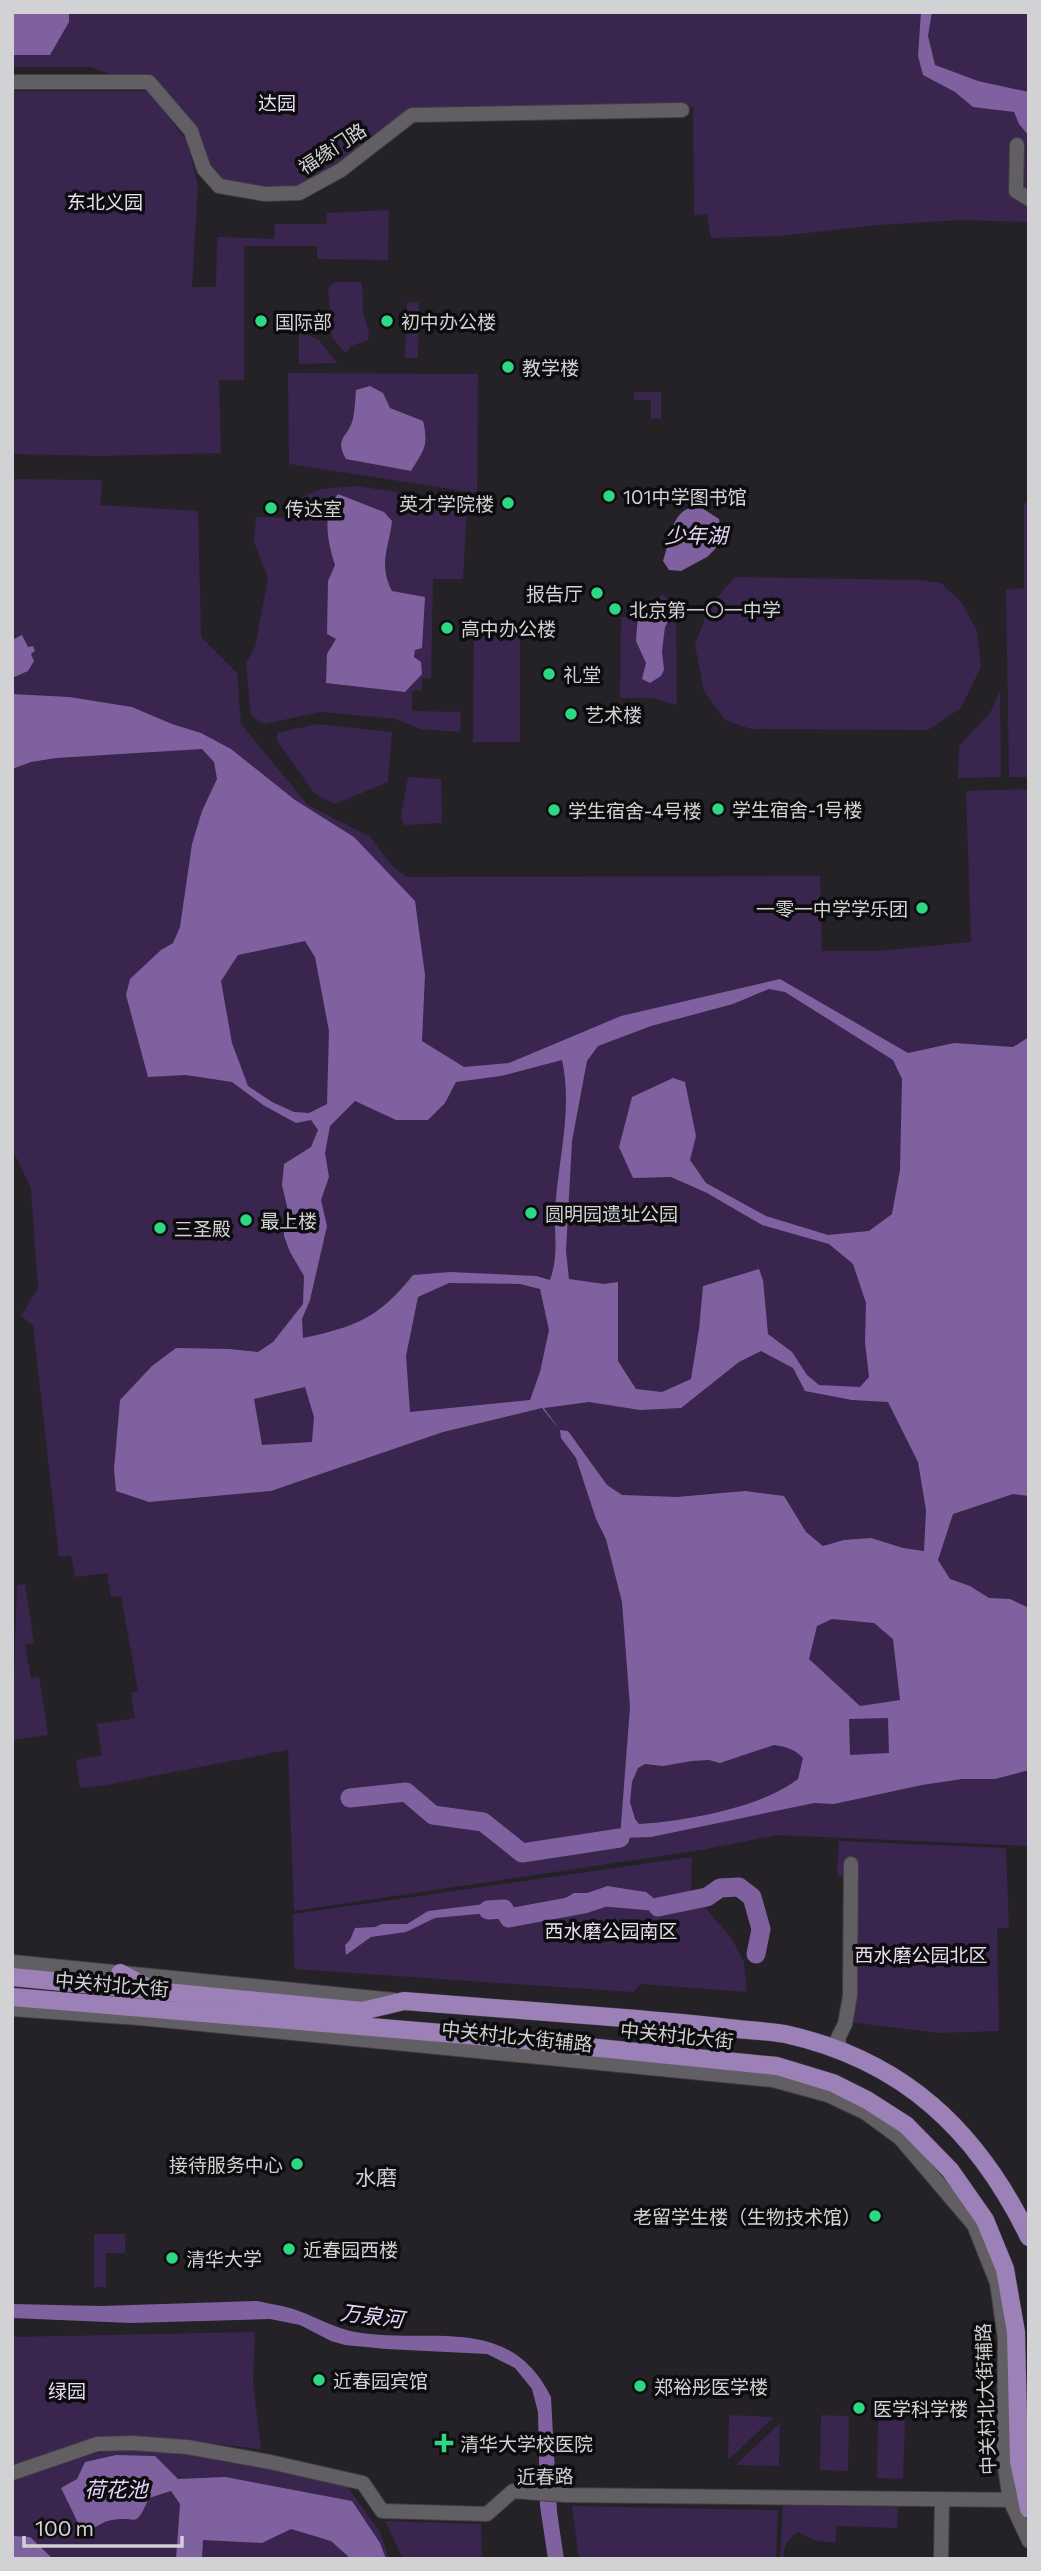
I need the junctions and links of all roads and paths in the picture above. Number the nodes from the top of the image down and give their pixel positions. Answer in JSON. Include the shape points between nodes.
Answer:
{"nodes":[{"id":1,"x":12,"y":82,"type":"edge"},
{"id":2,"x":682,"y":110,"type":"dead end"},
{"id":3,"x":1017,"y":145,"type":"dead end"},
{"id":4,"x":1029,"y":199,"type":"edge"},
{"id":5,"x":851,"y":1864,"type":"dead end"},
{"id":6,"x":12,"y":1962,"type":"edge"},
{"id":7,"x":120,"y":1973,"type":"junction"},
{"id":8,"x":12,"y":1978,"type":"edge"},
{"id":9,"x":154,"y":1991,"type":"junction"},
{"id":10,"x":12,"y":1997,"type":"edge"},
{"id":11,"x":404,"y":2001,"type":"junction"},
{"id":12,"x":12,"y":2009,"type":"edge"},
{"id":13,"x":840,"y":2050,"type":"junction"},
{"id":14,"x":1029,"y":2237,"type":"edge"},
{"id":15,"x":12,"y":2473,"type":"edge"},
{"id":16,"x":942,"y":2500,"type":"junction"},
{"id":17,"x":1021,"y":2503,"type":"edge"},
{"id":18,"x":1029,"y":2541,"type":"edge"},
{"id":19,"x":941,"y":2559,"type":"edge"}],
"edges":[{"from":1,"to":2,"type":"street","name":"福缘门路","via":[[149,82],[191,131],[204,169],[219,186],[265,194],[299,192],[341,170],[412,115]]},
{"from":3,"to":4,"type":"street","via":[[1016,191]]},
{"from":5,"to":13,"type":"street","via":[[850,1996],[838,2038]]},
{"from":6,"to":7,"type":"street"},
{"from":7,"to":9,"type":"main road"},
{"from":7,"to":11,"type":"street"},
{"from":8,"to":9,"type":"main road","name":"中关村北大街"},
{"from":9,"to":11,"type":"main road","name":"中关村北大街","via":[[362,2011]]},
{"from":10,"to":17,"type":"main road","name":"中关村北大街","via":[[777,2066],[833,2083],[867,2100],[906,2126],[950,2170],[985,2220],[1005,2269],[1016,2332]]},
{"from":11,"to":13,"type":"main road","name":"中关村北大街","via":[[784,2034]]},
{"from":12,"to":17,"type":"street","name":"中关村北大街辅路","via":[[773,2080],[828,2095],[866,2113],[900,2138],[974,2225],[997,2283],[1005,2339],[1004,2461]]},
{"from":13,"to":14,"type":"main road","name":"中关村北大街","via":[[907,2084],[939,2111],[976,2149]]},
{"from":15,"to":16,"type":"street","name":"近春路","via":[[97,2444],[146,2443],[270,2462],[363,2483],[382,2511],[487,2514],[513,2491]]},
{"from":16,"to":17,"type":"street","name":"近春路"},
{"from":16,"to":19,"type":"street"},
{"from":17,"to":18,"type":"street","name":"中关村北大街辅路"}]}
